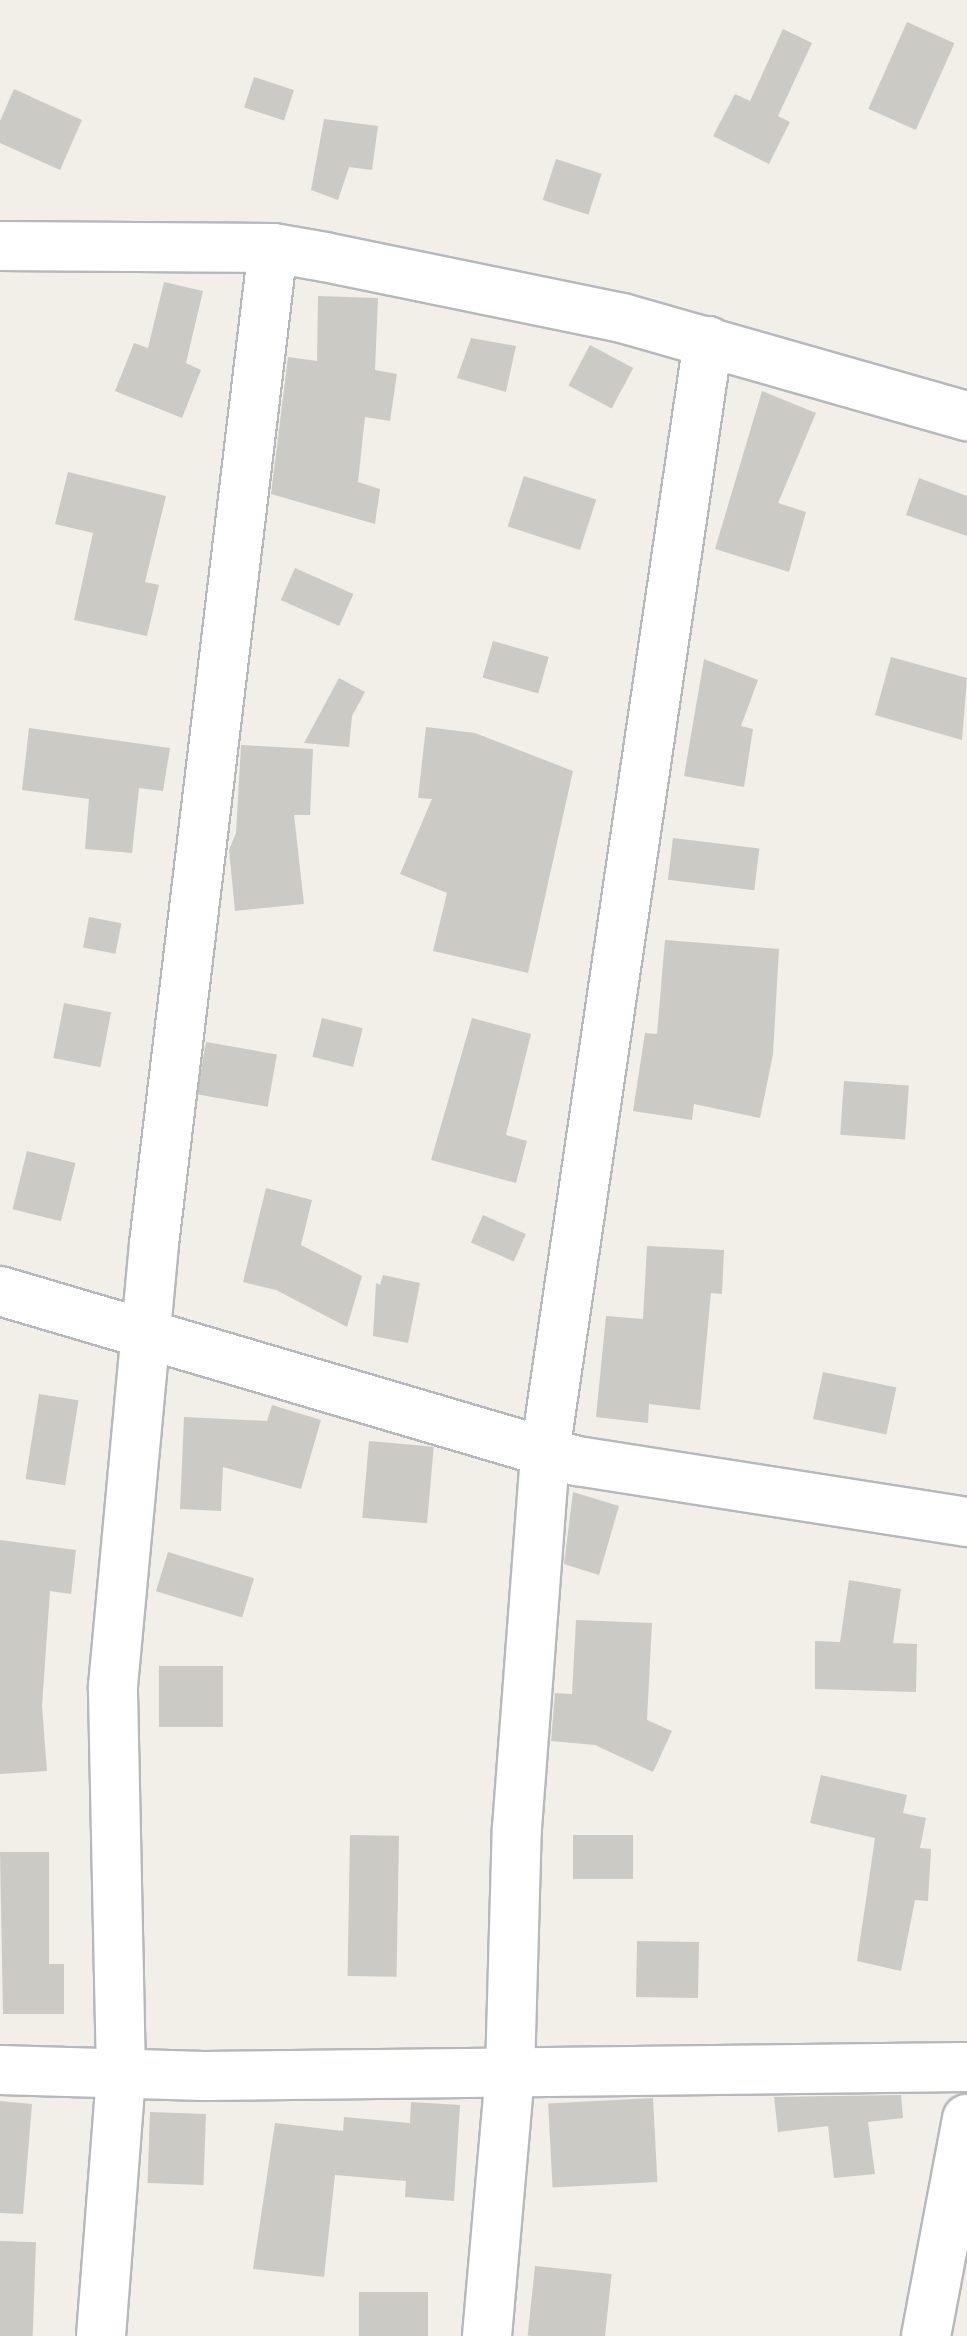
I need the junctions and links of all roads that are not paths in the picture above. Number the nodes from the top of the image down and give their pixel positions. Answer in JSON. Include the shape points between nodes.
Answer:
{"nodes":[{"id":1,"x":0,"y":246,"type":"edge"},
{"id":2,"x":273,"y":248,"type":"junction"},
{"id":3,"x":708,"y":341,"type":"junction"},
{"id":4,"x":967,"y":416,"type":"edge"},
{"id":5,"x":0,"y":1291,"type":"edge"},
{"id":6,"x":146,"y":1331,"type":"junction"},
{"id":7,"x":545,"y":1452,"type":"junction"},
{"id":8,"x":967,"y":1522,"type":"edge"},
{"id":9,"x":967,"y":2067,"type":"edge"},
{"id":10,"x":0,"y":2070,"type":"edge"},
{"id":11,"x":510,"y":2072,"type":"junction"},
{"id":12,"x":121,"y":2074,"type":"junction"},
{"id":13,"x":967,"y":2118,"type":"edge"},
{"id":14,"x":101,"y":2336,"type":"edge"},
{"id":15,"x":488,"y":2336,"type":"edge"},
{"id":16,"x":926,"y":2336,"type":"edge"}],
"edges":[{"from":1,"to":2,"type":"street"},
{"from":2,"to":3,"type":"street"},
{"from":2,"to":6,"type":"street"},
{"from":3,"to":4,"type":"street"},
{"from":3,"to":7,"type":"street"},
{"from":5,"to":6,"type":"street"},
{"from":6,"to":7,"type":"street"},
{"from":6,"to":12,"type":"street","via":[[113,1686]]},
{"from":7,"to":8,"type":"street","via":[[646,1476]]},
{"from":7,"to":11,"type":"street","via":[[518,1828]]},
{"from":9,"to":11,"type":"street"},
{"from":10,"to":12,"type":"street"},
{"from":11,"to":12,"type":"street"},
{"from":11,"to":15,"type":"street"},
{"from":12,"to":14,"type":"street"},
{"from":13,"to":16,"type":"street"}]}
